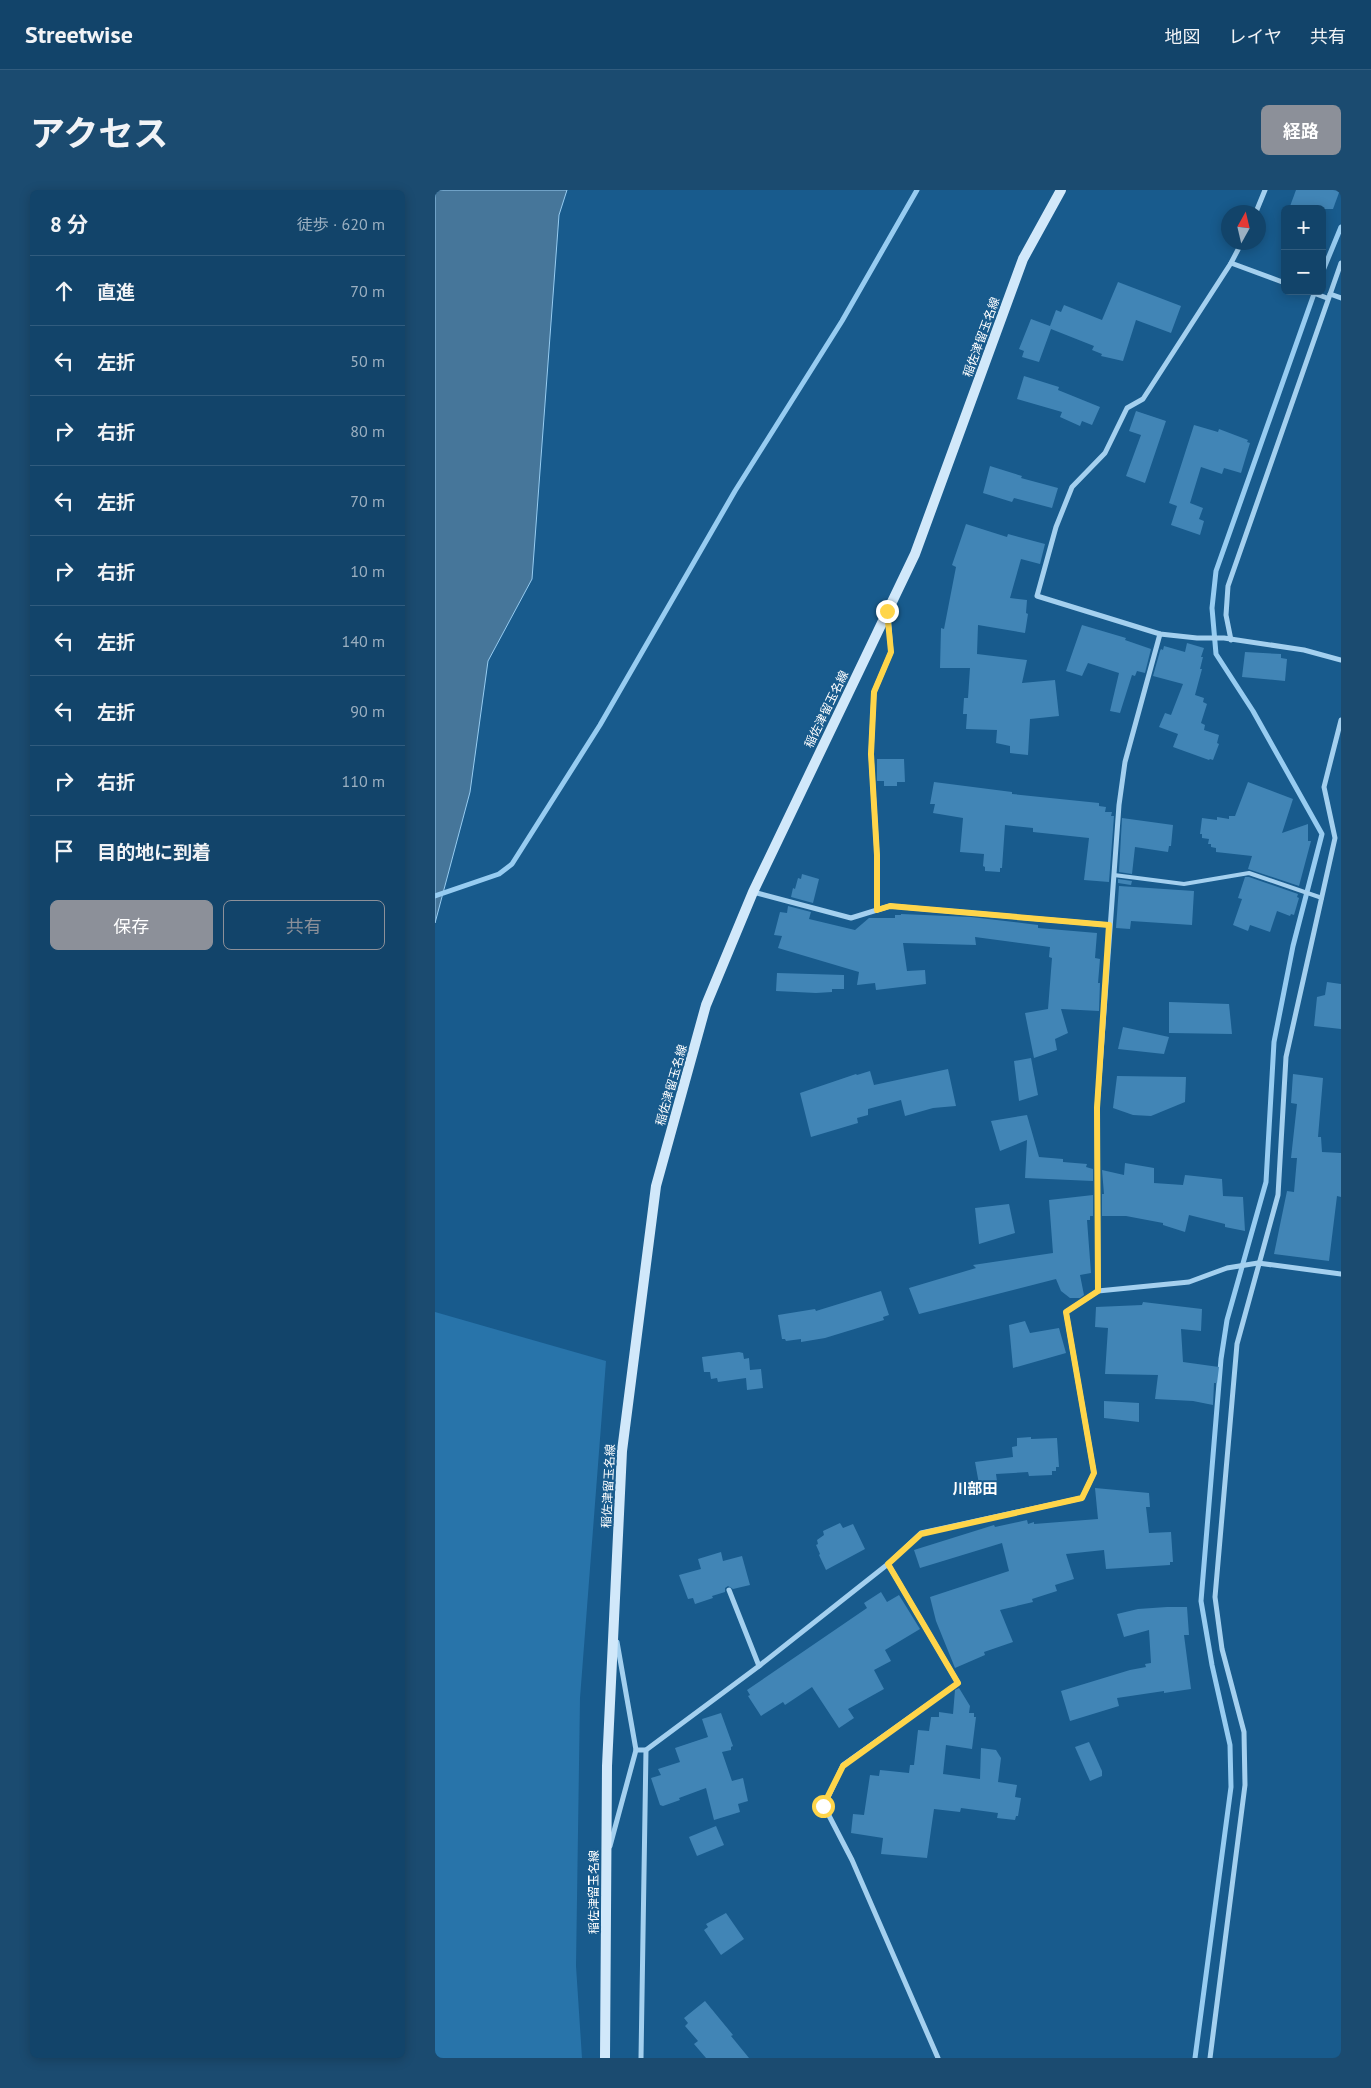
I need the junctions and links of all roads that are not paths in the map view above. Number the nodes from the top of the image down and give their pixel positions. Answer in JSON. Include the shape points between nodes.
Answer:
{"nodes":[{"id":1,"x":1061,"y":190,"type":"edge"},
{"id":2,"x":1265,"y":190,"type":"edge"},
{"id":3,"x":1259,"y":205,"type":"edge"},
{"id":4,"x":1238,"y":250,"type":"edge"},
{"id":5,"x":1231,"y":263,"type":"junction"},
{"id":6,"x":1341,"y":263,"type":"edge"},
{"id":7,"x":1281,"y":282,"type":"edge"},
{"id":8,"x":1325,"y":295,"type":"edge"},
{"id":9,"x":1329,"y":296,"type":"junction"},
{"id":10,"x":1341,"y":298,"type":"edge"},
{"id":11,"x":887,"y":611,"type":"junction"},
{"id":12,"x":1160,"y":634,"type":"junction"},
{"id":13,"x":1231,"y":640,"type":"junction"},
{"id":14,"x":1341,"y":660,"type":"edge"},
{"id":15,"x":1341,"y":720,"type":"edge"},
{"id":16,"x":1114,"y":875,"type":"junction"},
{"id":17,"x":753,"y":892,"type":"junction"},
{"id":18,"x":1320,"y":898,"type":"junction"},
{"id":19,"x":877,"y":910,"type":"junction"},
{"id":20,"x":1109,"y":925,"type":"junction"},
{"id":21,"x":1258,"y":1263,"type":"junction"},
{"id":22,"x":1341,"y":1274,"type":"edge"},
{"id":23,"x":1098,"y":1291,"type":"junction"},
{"id":24,"x":888,"y":1564,"type":"junction"},
{"id":25,"x":729,"y":1590,"type":"dead end"},
{"id":26,"x":614,"y":1623,"type":"junction"},
{"id":27,"x":759,"y":1666,"type":"junction"},
{"id":28,"x":636,"y":1750,"type":"junction"},
{"id":29,"x":646,"y":1750,"type":"junction"},
{"id":30,"x":606,"y":1861,"type":"junction"},
{"id":31,"x":605,"y":2058,"type":"edge"},
{"id":32,"x":641,"y":2058,"type":"edge"},
{"id":33,"x":938,"y":2058,"type":"edge"},
{"id":34,"x":1210,"y":2058,"type":"edge"}],
"edges":[{"from":1,"to":11,"type":"main road","name":"稲佐津留玉名線","via":[[1023,258],[915,554]]},
{"from":2,"to":3,"type":"street"},
{"from":4,"to":5,"type":"street"},
{"from":5,"to":7,"type":"street"},
{"from":5,"to":12,"type":"street","via":[[1143,399],[1127,408],[1105,453],[1072,487],[1056,527],[1037,596]]},
{"from":6,"to":9,"type":"street"},
{"from":8,"to":9,"type":"street"},
{"from":9,"to":10,"type":"street"},
{"from":9,"to":13,"type":"street","via":[[1228,586],[1226,615]]},
{"from":11,"to":17,"type":"main road","name":"稲佐津留玉名線"},
{"from":11,"to":19,"type":"street","via":[[891,652],[874,692],[871,754]]},
{"from":12,"to":13,"type":"street"},
{"from":12,"to":16,"type":"street","via":[[1125,762]]},
{"from":13,"to":14,"type":"street","via":[[1304,650]]},
{"from":15,"to":18,"type":"street","via":[[1325,787],[1335,838]]},
{"from":16,"to":18,"type":"lane","via":[[1184,884],[1249,873]]},
{"from":16,"to":20,"type":"street"},
{"from":17,"to":19,"type":"street","via":[[851,918]]},
{"from":17,"to":26,"type":"main road","name":"稲佐津留玉名線","via":[[706,1005],[656,1186],[622,1451]]},
{"from":18,"to":21,"type":"street","via":[[1286,1057],[1278,1195]]},
{"from":19,"to":20,"type":"street","via":[[890,906]]},
{"from":20,"to":23,"type":"street","via":[[1097,1108]]},
{"from":21,"to":22,"type":"street"},
{"from":21,"to":23,"type":"street","via":[[1227,1268],[1189,1282]]},
{"from":21,"to":34,"type":"street","via":[[1237,1344],[1215,1597],[1222,1649],[1244,1732],[1245,1785]]},
{"from":23,"to":24,"type":"street","via":[[1066,1312],[1094,1473],[1082,1498],[921,1534]]},
{"from":24,"to":27,"type":"street"},
{"from":24,"to":33,"type":"street","via":[[958,1683],[843,1766],[823,1806],[852,1860]]},
{"from":25,"to":27,"type":"street"},
{"from":26,"to":28,"type":"street"},
{"from":26,"to":30,"type":"main road","name":"稲佐津留玉名線"},
{"from":27,"to":29,"type":"street"},
{"from":28,"to":29,"type":"street"},
{"from":28,"to":30,"type":"street"},
{"from":29,"to":32,"type":"street"},
{"from":30,"to":31,"type":"main road","name":"稲佐津留玉名線"}]}
